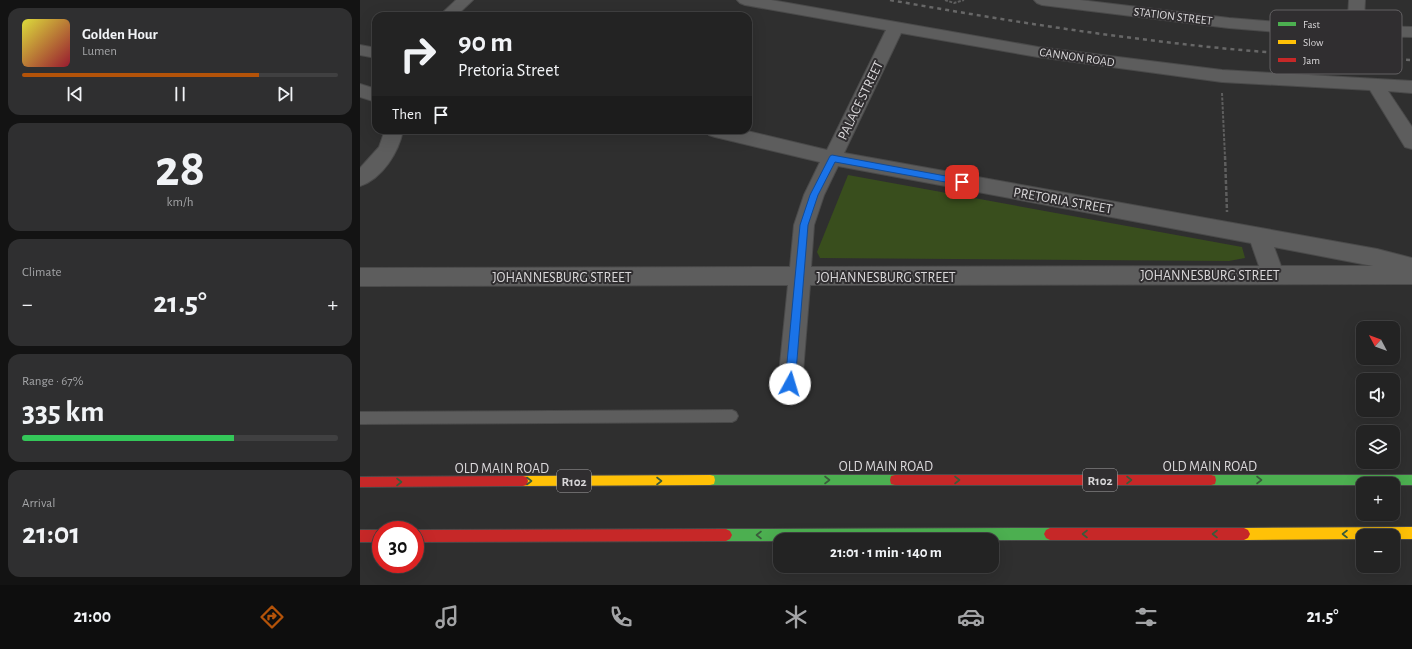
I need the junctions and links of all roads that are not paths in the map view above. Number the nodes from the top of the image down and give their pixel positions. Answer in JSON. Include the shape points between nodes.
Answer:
{"nodes":[{"id":1,"x":465,"y":0,"type":"edge"},
{"id":2,"x":745,"y":0,"type":"edge"},
{"id":3,"x":1042,"y":0,"type":"edge"},
{"id":4,"x":1357,"y":0,"type":"edge"},
{"id":5,"x":1356,"y":10,"type":"edge"},
{"id":6,"x":452,"y":12,"type":"edge"},
{"id":7,"x":896,"y":26,"type":"junction"},
{"id":8,"x":1270,"y":26,"type":"edge"},
{"id":9,"x":1402,"y":32,"type":"edge"},
{"id":10,"x":1412,"y":32,"type":"edge"},
{"id":11,"x":360,"y":50,"type":"edge"},
{"id":12,"x":372,"y":53,"type":"edge"},
{"id":13,"x":1376,"y":86,"type":"junction"},
{"id":14,"x":1412,"y":87,"type":"edge"},
{"id":15,"x":393,"y":134,"type":"edge"},
{"id":16,"x":732,"y":134,"type":"edge"},
{"id":17,"x":1412,"y":142,"type":"edge"},
{"id":18,"x":832,"y":158,"type":"junction"},
{"id":19,"x":360,"y":180,"type":"edge"},
{"id":20,"x":1259,"y":236,"type":"junction"},
{"id":21,"x":1412,"y":267,"type":"edge"},
{"id":22,"x":1273,"y":275,"type":"junction"},
{"id":23,"x":1412,"y":275,"type":"edge"},
{"id":24,"x":801,"y":277,"type":"junction"},
{"id":25,"x":360,"y":278,"type":"edge"},
{"id":26,"x":790,"y":384,"type":"dead end"},
{"id":27,"x":732,"y":416,"type":"dead end"},
{"id":28,"x":360,"y":418,"type":"edge"},
{"id":29,"x":1412,"y":480,"type":"edge"},
{"id":30,"x":360,"y":482,"type":"edge"},
{"id":31,"x":1412,"y":534,"type":"edge"},
{"id":32,"x":360,"y":536,"type":"edge"},
{"id":33,"x":372,"y":536,"type":"edge"},
{"id":34,"x":424,"y":536,"type":"edge"}],
"edges":[{"from":1,"to":6,"type":"street"},
{"from":2,"to":7,"type":"street","name":"CANNON ROAD"},
{"from":3,"to":8,"type":"street","name":"STATION STREET"},
{"from":4,"to":5,"type":"street"},
{"from":7,"to":13,"type":"street","name":"CANNON ROAD","via":[[1038,52],[1222,76]]},
{"from":7,"to":18,"type":"street","name":"PALACE STREET"},
{"from":9,"to":10,"type":"street"},
{"from":11,"to":12,"type":"street"},
{"from":13,"to":14,"type":"street","name":"CANNON ROAD"},
{"from":13,"to":17,"type":"street"},
{"from":15,"to":19,"type":"street","via":[[384,154]]},
{"from":16,"to":18,"type":"street","name":"PRETORIA STREET"},
{"from":18,"to":20,"type":"street","name":"PRETORIA STREET"},
{"from":18,"to":24,"type":"street","name":"PALACE STREET","via":[[808,210],[804,225]]},
{"from":20,"to":21,"type":"street","name":"PRETORIA STREET"},
{"from":20,"to":22,"type":"street"},
{"from":22,"to":23,"type":"street","name":"JOHANNESBURG STREET"},
{"from":22,"to":24,"type":"street","name":"JOHANNESBURG STREET"},
{"from":24,"to":25,"type":"street","name":"JOHANNESBURG STREET"},
{"from":24,"to":26,"type":"street","name":"PALACE STREET"},
{"from":27,"to":28,"type":"lane"},
{"from":30,"to":29,"type":"main road","name":"OLD MAIN ROAD","number":"R102","one_way":true},
{"from":31,"to":34,"type":"main road","one_way":true},
{"from":32,"to":33,"type":"main road"}]}
